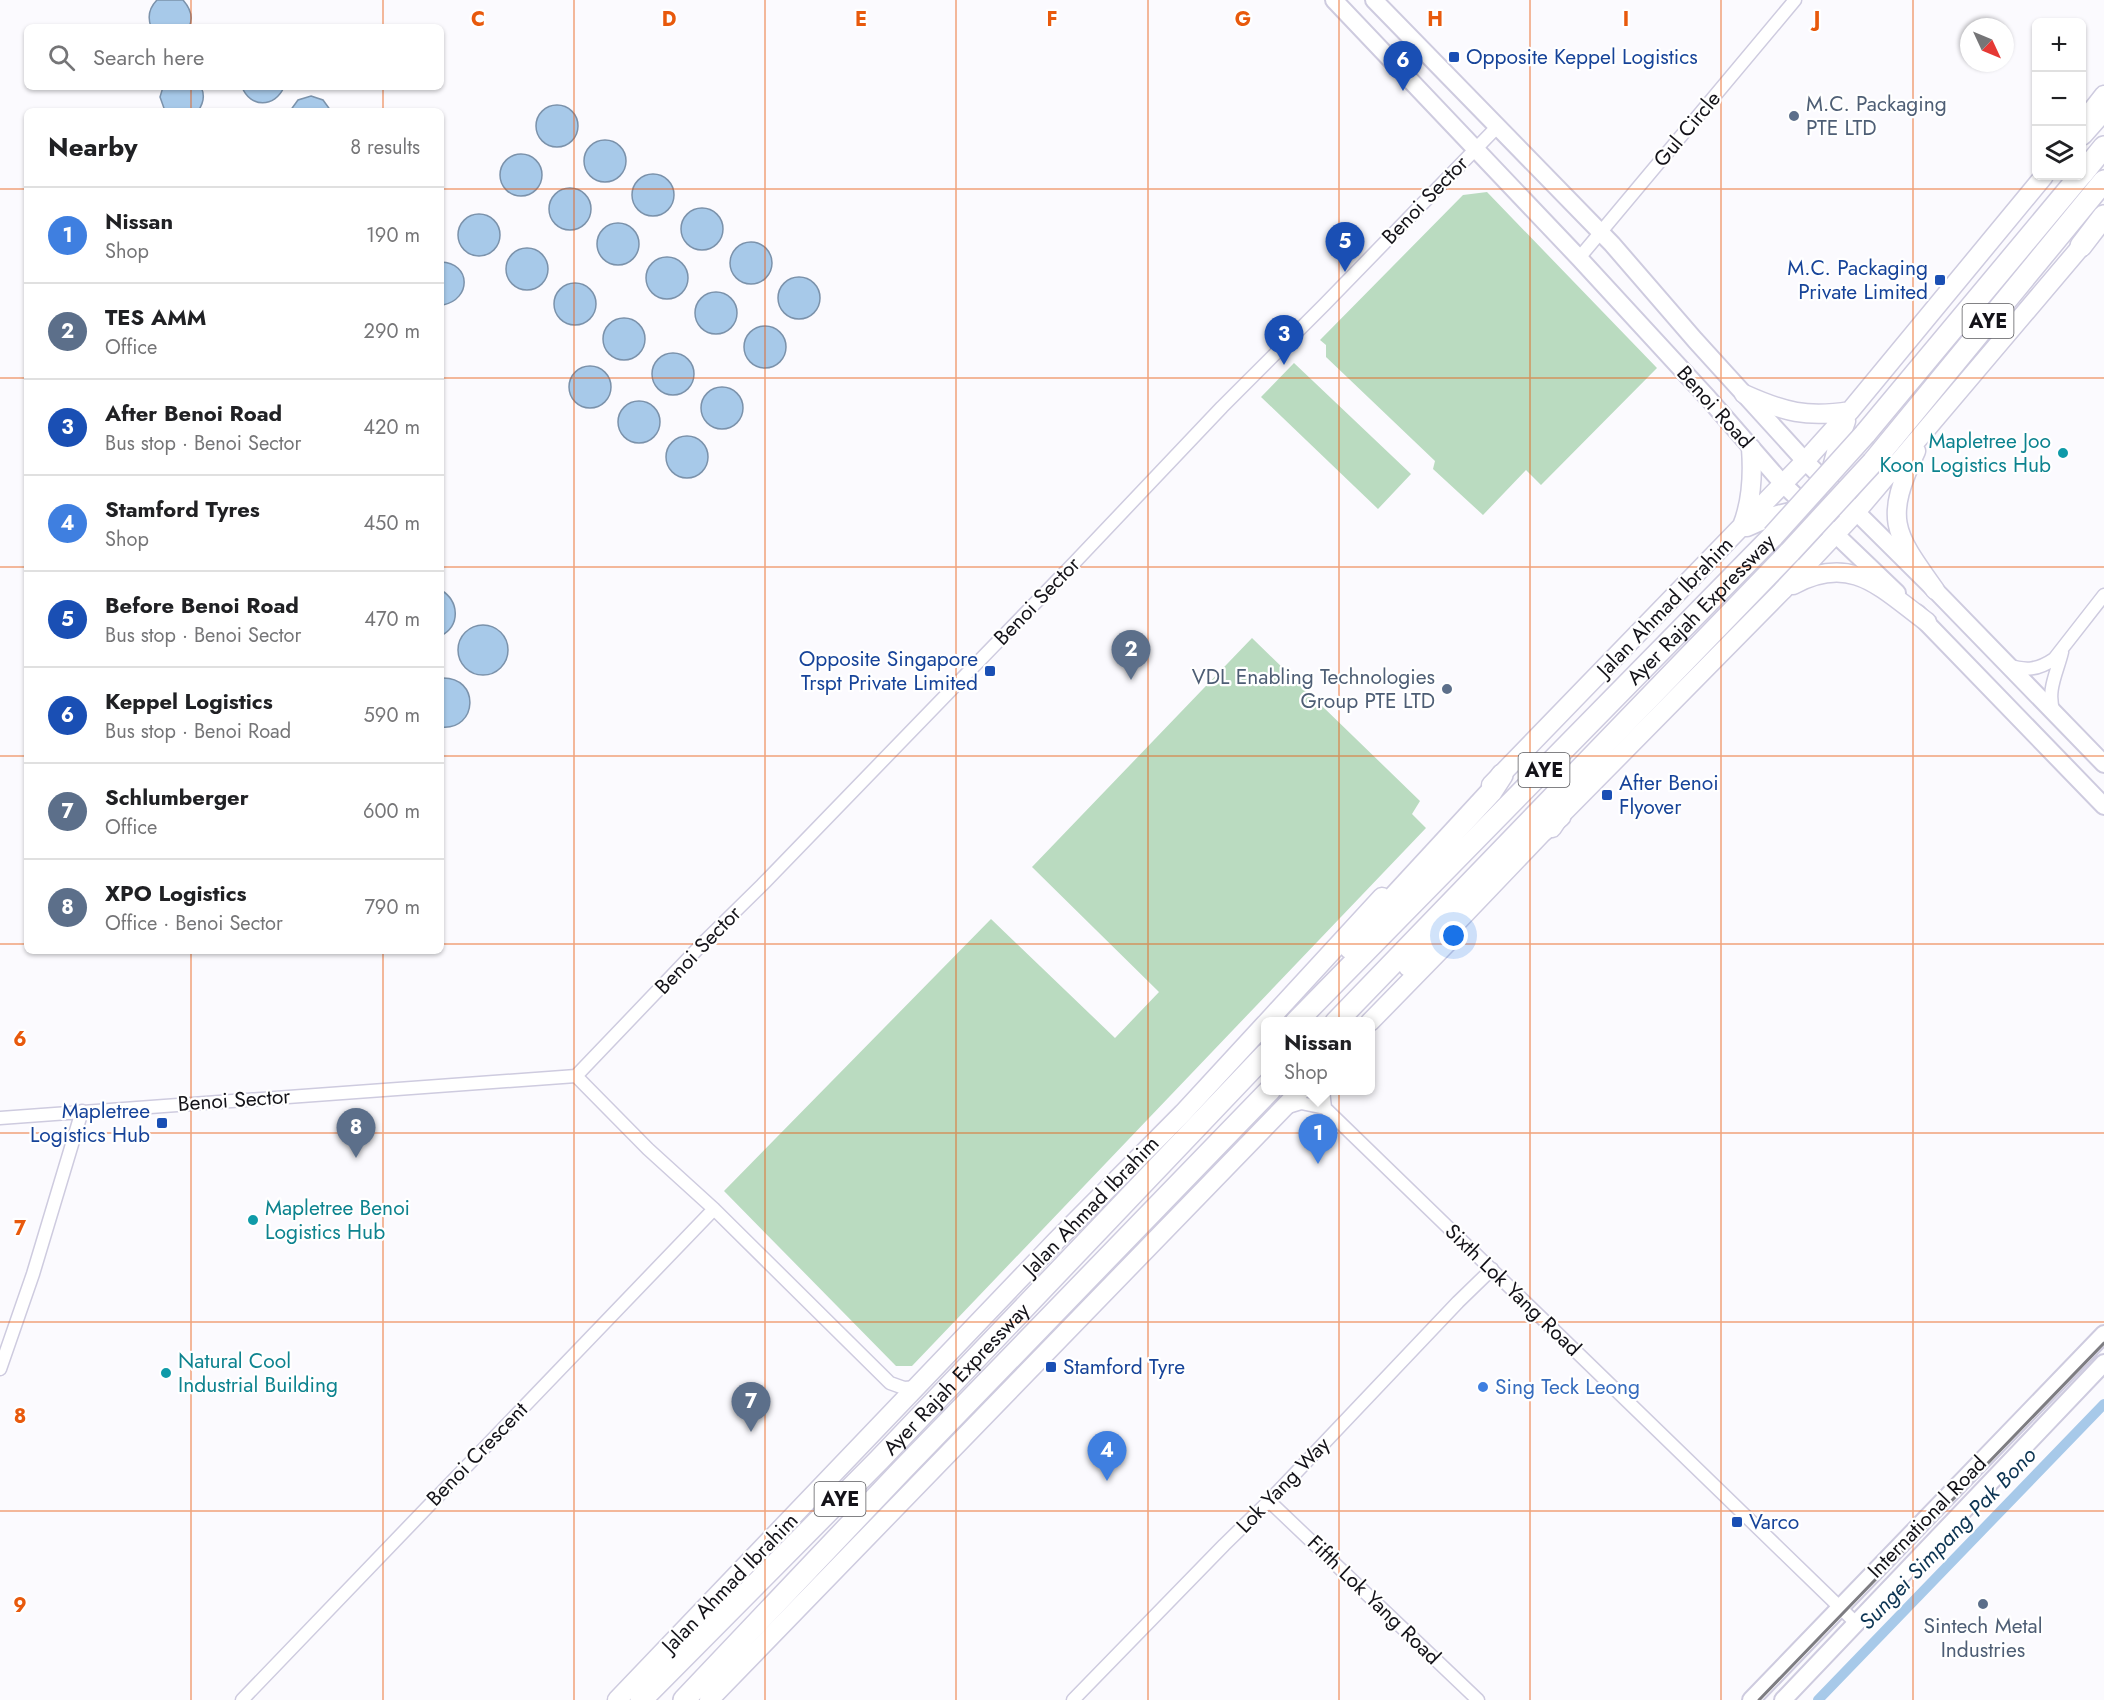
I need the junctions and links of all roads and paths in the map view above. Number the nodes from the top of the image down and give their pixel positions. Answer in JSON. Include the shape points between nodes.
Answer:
{"nodes":[{"id":1,"x":1334,"y":0,"type":"edge"},
{"id":2,"x":1374,"y":0,"type":"edge"},
{"id":3,"x":1795,"y":0,"type":"edge"},
{"id":4,"x":2104,"y":95,"type":"edge"},
{"id":5,"x":2104,"y":109,"type":"edge"},
{"id":6,"x":2086,"y":119,"type":"edge"},
{"id":7,"x":1498,"y":126,"type":"junction"},
{"id":8,"x":2086,"y":130,"type":"edge"},
{"id":9,"x":2104,"y":147,"type":"edge"},
{"id":10,"x":1475,"y":149,"type":"junction"},
{"id":11,"x":2086,"y":169,"type":"edge"},
{"id":12,"x":2041,"y":180,"type":"edge"},
{"id":13,"x":2077,"y":180,"type":"edge"},
{"id":14,"x":2104,"y":181,"type":"edge"},
{"id":15,"x":2104,"y":216,"type":"edge"},
{"id":16,"x":2104,"y":222,"type":"edge"},
{"id":17,"x":1600,"y":232,"type":"junction"},
{"id":18,"x":2081,"y":246,"type":"junction"},
{"id":19,"x":1579,"y":258,"type":"junction"},
{"id":20,"x":1744,"y":394,"type":"junction"},
{"id":21,"x":1850,"y":411,"type":"junction"},
{"id":22,"x":1925,"y":434,"type":"junction"},
{"id":23,"x":1751,"y":448,"type":"junction"},
{"id":24,"x":1805,"y":460,"type":"junction"},
{"id":25,"x":1783,"y":484,"type":"junction"},
{"id":26,"x":1826,"y":505,"type":"junction"},
{"id":27,"x":1740,"y":530,"type":"junction"},
{"id":28,"x":1800,"y":572,"type":"junction"},
{"id":29,"x":1935,"y":590,"type":"junction"},
{"id":30,"x":1782,"y":591,"type":"junction"},
{"id":31,"x":2104,"y":595,"type":"edge"},
{"id":32,"x":1927,"y":622,"type":"junction"},
{"id":33,"x":2063,"y":648,"type":"junction"},
{"id":34,"x":2007,"y":664,"type":"junction"},
{"id":35,"x":2054,"y":713,"type":"junction"},
{"id":36,"x":2104,"y":764,"type":"edge"},
{"id":37,"x":1502,"y":776,"type":"junction"},
{"id":38,"x":2104,"y":806,"type":"edge"},
{"id":39,"x":1560,"y":816,"type":"junction"},
{"id":40,"x":1314,"y":1003,"type":"junction"},
{"id":41,"x":1271,"y":1017,"type":"edge"},
{"id":42,"x":1301,"y":1017,"type":"edge"},
{"id":43,"x":1341,"y":1017,"type":"edge"},
{"id":44,"x":1357,"y":1017,"type":"edge"},
{"id":45,"x":1375,"y":1017,"type":"edge"},
{"id":46,"x":1261,"y":1028,"type":"edge"},
{"id":47,"x":1261,"y":1059,"type":"edge"},
{"id":48,"x":576,"y":1076,"type":"junction"},
{"id":49,"x":1266,"y":1095,"type":"edge"},
{"id":50,"x":1296,"y":1095,"type":"edge"},
{"id":51,"x":1324,"y":1095,"type":"edge"},
{"id":52,"x":1325,"y":1108,"type":"junction"},
{"id":53,"x":82,"y":1111,"type":"junction"},
{"id":54,"x":1280,"y":1111,"type":"junction"},
{"id":55,"x":0,"y":1118,"type":"edge"},
{"id":56,"x":714,"y":1209,"type":"junction"},
{"id":57,"x":1492,"y":1269,"type":"junction"},
{"id":58,"x":2104,"y":1334,"type":"edge"},
{"id":59,"x":2104,"y":1363,"type":"edge"},
{"id":60,"x":0,"y":1369,"type":"edge"},
{"id":61,"x":890,"y":1383,"type":"junction"},
{"id":62,"x":918,"y":1387,"type":"junction"},
{"id":63,"x":894,"y":1412,"type":"junction"},
{"id":64,"x":1269,"y":1501,"type":"junction"},
{"id":65,"x":1840,"y":1607,"type":"junction"},
{"id":66,"x":1856,"y":1623,"type":"junction"},
{"id":67,"x":242,"y":1700,"type":"edge"},
{"id":68,"x":617,"y":1700,"type":"edge"},
{"id":69,"x":641,"y":1700,"type":"edge"},
{"id":70,"x":684,"y":1700,"type":"edge"},
{"id":71,"x":709,"y":1700,"type":"edge"},
{"id":72,"x":1073,"y":1700,"type":"edge"},
{"id":73,"x":1478,"y":1700,"type":"edge"},
{"id":74,"x":1751,"y":1700,"type":"edge"},
{"id":75,"x":1783,"y":1700,"type":"edge"}],
"edges":[{"from":1,"to":10,"type":"main road","name":"Benoi Road"},
{"from":2,"to":7,"type":"main road","name":"Benoi Road"},
{"from":3,"to":17,"type":"street","name":"Gul Circle"},
{"from":4,"to":6,"type":"main road"},
{"from":5,"to":8,"type":"highway"},
{"from":7,"to":10,"type":"street","name":"Benoi Sector"},
{"from":7,"to":17,"type":"main road","name":"Benoi Road"},
{"from":9,"to":11,"type":"highway","name":"Ayer Rajah Expressway","number":"AYE"},
{"from":10,"to":19,"type":"main road","name":"Benoi Road"},
{"from":10,"to":48,"type":"street","name":"Benoi Sector"},
{"from":12,"to":21,"type":"main road","name":"Jalan Ahmad Ibrahim"},
{"from":13,"to":40,"type":"highway","name":"Ayer Rajah Expressway","number":"AYE","bridge":true,"via":[[1865,434],[1773,536]]},
{"from":14,"to":43,"type":"highway","name":"Ayer Rajah Expressway","number":"AYE","bridge":true,"via":[[1872,462],[1790,552]]},
{"from":15,"to":18,"type":"highway"},
{"from":16,"to":18,"type":"main road"},
{"from":17,"to":19,"type":"street","name":"Gul Circle"},
{"from":17,"to":20,"type":"main road","name":"Benoi Road"},
{"from":18,"to":22,"type":"main road"},
{"from":19,"to":23,"type":"main road","name":"Benoi Road"},
{"from":20,"to":21,"type":"main road","via":[[1776,408],[1807,414]]},
{"from":20,"to":24,"type":"main road","name":"Benoi Road"},
{"from":21,"to":24,"type":"main road","name":"Jalan Ahmad Ibrahim"},
{"from":21,"to":26,"type":"main road","via":[[1839,441]]},
{"from":22,"to":26,"type":"main road","via":[[1885,479]]},
{"from":22,"to":29,"type":"main road","via":[[1903,481],[1896,517],[1904,544]]},
{"from":23,"to":25,"type":"main road","name":"Benoi Road"},
{"from":23,"to":27,"type":"main road","via":[[1750,495]]},
{"from":24,"to":25,"type":"main road","name":"Jalan Ahmad Ibrahim"},
{"from":24,"to":26,"type":"main road","name":"Benoi Road"},
{"from":25,"to":26,"type":"main road","name":"Benoi Road"},
{"from":25,"to":27,"type":"main road","name":"Jalan Ahmad Ibrahim"},
{"from":26,"to":27,"type":"main road","via":[[1773,516]]},
{"from":26,"to":28,"type":"main road"},
{"from":26,"to":28,"type":"main road"},
{"from":26,"to":29,"type":"main road","name":"Benoi Road"},
{"from":26,"to":32,"type":"main road","name":"Benoi Road"},
{"from":27,"to":37,"type":"main road","name":"Jalan Ahmad Ibrahim"},
{"from":28,"to":30,"type":"main road"},
{"from":29,"to":34,"type":"main road","name":"Benoi Road"},
{"from":30,"to":32,"type":"main road","via":[[1811,575],[1844,572],[1875,583]]},
{"from":30,"to":39,"type":"main road"},
{"from":31,"to":33,"type":"street"},
{"from":32,"to":38,"type":"main road","name":"Benoi Road"},
{"from":33,"to":34,"type":"street","via":[[2054,659],[2037,668],[2021,669]]},
{"from":33,"to":35,"type":"street","via":[[2052,683]]},
{"from":34,"to":35,"type":"main road","name":"Benoi Road"},
{"from":35,"to":36,"type":"main road","name":"Benoi Road"},
{"from":37,"to":40,"type":"highway","via":[[1357,940],[1319,988]]},
{"from":37,"to":41,"type":"main road","name":"Jalan Ahmad Ibrahim","via":[[1451,824]]},
{"from":39,"to":44,"type":"highway"},
{"from":39,"to":45,"type":"main road","via":[[1537,846]]},
{"from":40,"to":42,"type":"highway","name":"Ayer Rajah Expressway","number":"AYE"},
{"from":46,"to":62,"type":"main road","name":"Jalan Ahmad Ibrahim","via":[[1184,1113]]},
{"from":47,"to":69,"type":"highway","name":"Ayer Rajah Expressway","number":"AYE","via":[[887,1451]]},
{"from":48,"to":53,"type":"street","name":"Benoi Sector"},
{"from":48,"to":56,"type":"street"},
{"from":49,"to":70,"type":"highway","name":"Ayer Rajah Expressway","number":"AYE"},
{"from":50,"to":54,"type":"main road"},
{"from":51,"to":52,"type":"street"},
{"from":52,"to":54,"type":"street","via":[[1300,1103]]},
{"from":52,"to":57,"type":"street","name":"Sixth Lok Yang Road"},
{"from":53,"to":55,"type":"street","name":"Benoi Sector"},
{"from":53,"to":60,"type":"street"},
{"from":54,"to":71,"type":"main road"},
{"from":56,"to":61,"type":"street"},
{"from":56,"to":67,"type":"street","name":"Benoi Crescent"},
{"from":57,"to":64,"type":"street","name":"Lok Yang Way"},
{"from":57,"to":65,"type":"street","name":"Sixth Lok Yang Road"},
{"from":58,"to":65,"type":"main road","name":"International Road"},
{"from":59,"to":66,"type":"main road","name":"International Road"},
{"from":61,"to":62,"type":"street","via":[[903,1388]]},
{"from":61,"to":63,"type":"street"},
{"from":62,"to":63,"type":"main road","name":"Jalan Ahmad Ibrahim"},
{"from":63,"to":68,"type":"main road","name":"Jalan Ahmad Ibrahim"},
{"from":64,"to":72,"type":"street","name":"Lok Yang Way"},
{"from":64,"to":73,"type":"street","name":"Fifth Lok Yang Road"},
{"from":65,"to":66,"type":"street","name":"Sixth Lok Yang Road"},
{"from":65,"to":74,"type":"main road","name":"International Road"},
{"from":66,"to":75,"type":"main road","name":"International Road"}]}
